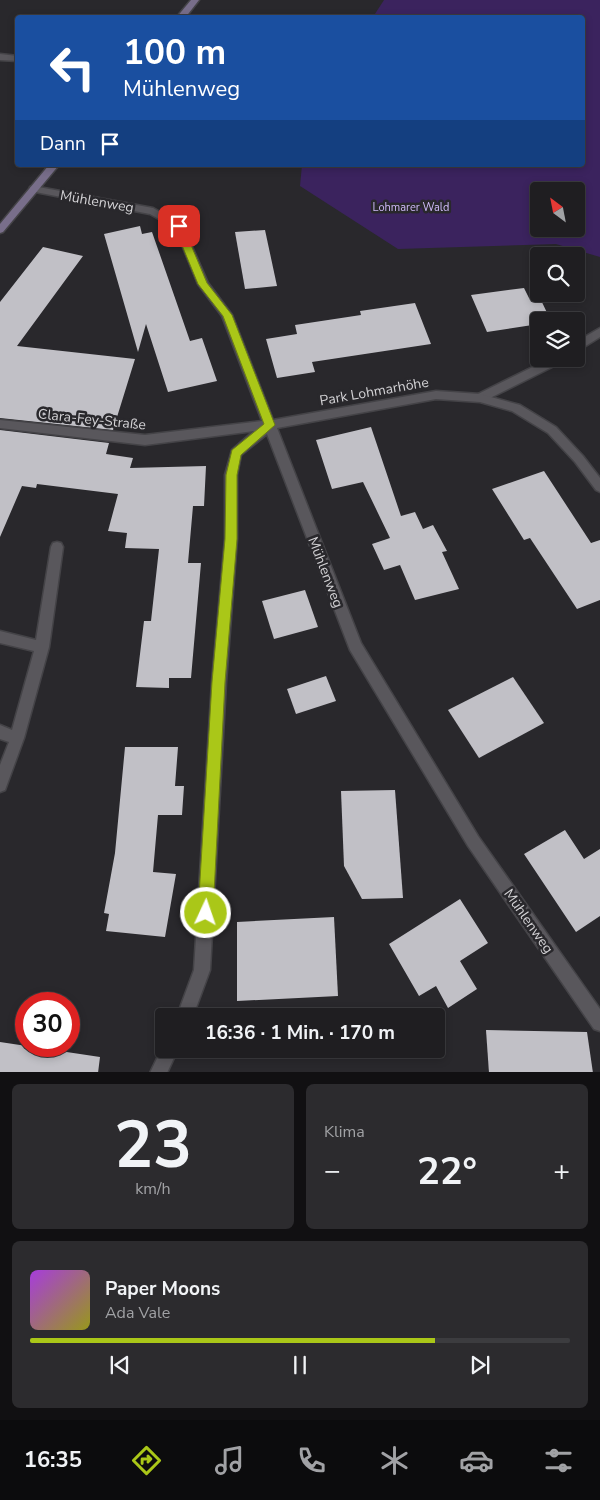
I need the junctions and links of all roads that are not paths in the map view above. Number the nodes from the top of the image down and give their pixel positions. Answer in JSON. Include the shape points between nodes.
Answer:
{"nodes":[{"id":1,"x":195,"y":0,"type":"edge"},
{"id":2,"x":182,"y":15,"type":"edge"},
{"id":3,"x":0,"y":57,"type":"edge"},
{"id":4,"x":15,"y":59,"type":"edge"},
{"id":5,"x":52,"y":167,"type":"edge"},
{"id":6,"x":34,"y":189,"type":"junction"},
{"id":7,"x":0,"y":230,"type":"edge"},
{"id":8,"x":600,"y":332,"type":"edge"},
{"id":9,"x":585,"y":342,"type":"edge"},
{"id":10,"x":542,"y":367,"type":"edge"},
{"id":11,"x":480,"y":398,"type":"junction"},
{"id":12,"x":0,"y":424,"type":"edge"},
{"id":13,"x":270,"y":425,"type":"junction"},
{"id":14,"x":600,"y":487,"type":"edge"},
{"id":15,"x":57,"y":547,"type":"dead end"},
{"id":16,"x":0,"y":637,"type":"edge"},
{"id":17,"x":42,"y":647,"type":"junction"},
{"id":18,"x":0,"y":732,"type":"edge"},
{"id":19,"x":18,"y":738,"type":"junction"},
{"id":20,"x":0,"y":785,"type":"edge"},
{"id":21,"x":188,"y":1008,"type":"edge"},
{"id":22,"x":600,"y":1023,"type":"edge"},
{"id":23,"x":165,"y":1058,"type":"edge"},
{"id":24,"x":158,"y":1072,"type":"edge"}],
"edges":[{"from":1,"to":2,"type":"main road"},
{"from":3,"to":4,"type":"street"},
{"from":5,"to":6,"type":"main road"},
{"from":6,"to":7,"type":"main road"},
{"from":6,"to":13,"type":"street","name":"Mühlenweg","via":[[153,211],[179,226],[203,284],[227,315]]},
{"from":8,"to":9,"type":"street"},
{"from":10,"to":11,"type":"street"},
{"from":11,"to":13,"type":"street","name":"Park Lohmarhöhe","via":[[436,396]]},
{"from":11,"to":14,"type":"street","name":"Park Lohmarhöhe","via":[[516,408],[552,430]]},
{"from":12,"to":13,"type":"street","name":"Clara-Fey-Straße","via":[[145,440]]},
{"from":13,"to":21,"type":"street","via":[[236,453],[231,475],[231,539],[202,970]]},
{"from":13,"to":22,"type":"street","name":"Mühlenweg","via":[[355,646],[473,841]]},
{"from":15,"to":17,"type":"street"},
{"from":16,"to":17,"type":"street"},
{"from":17,"to":19,"type":"street"},
{"from":18,"to":19,"type":"street"},
{"from":19,"to":20,"type":"street"},
{"from":23,"to":24,"type":"street"}]}
